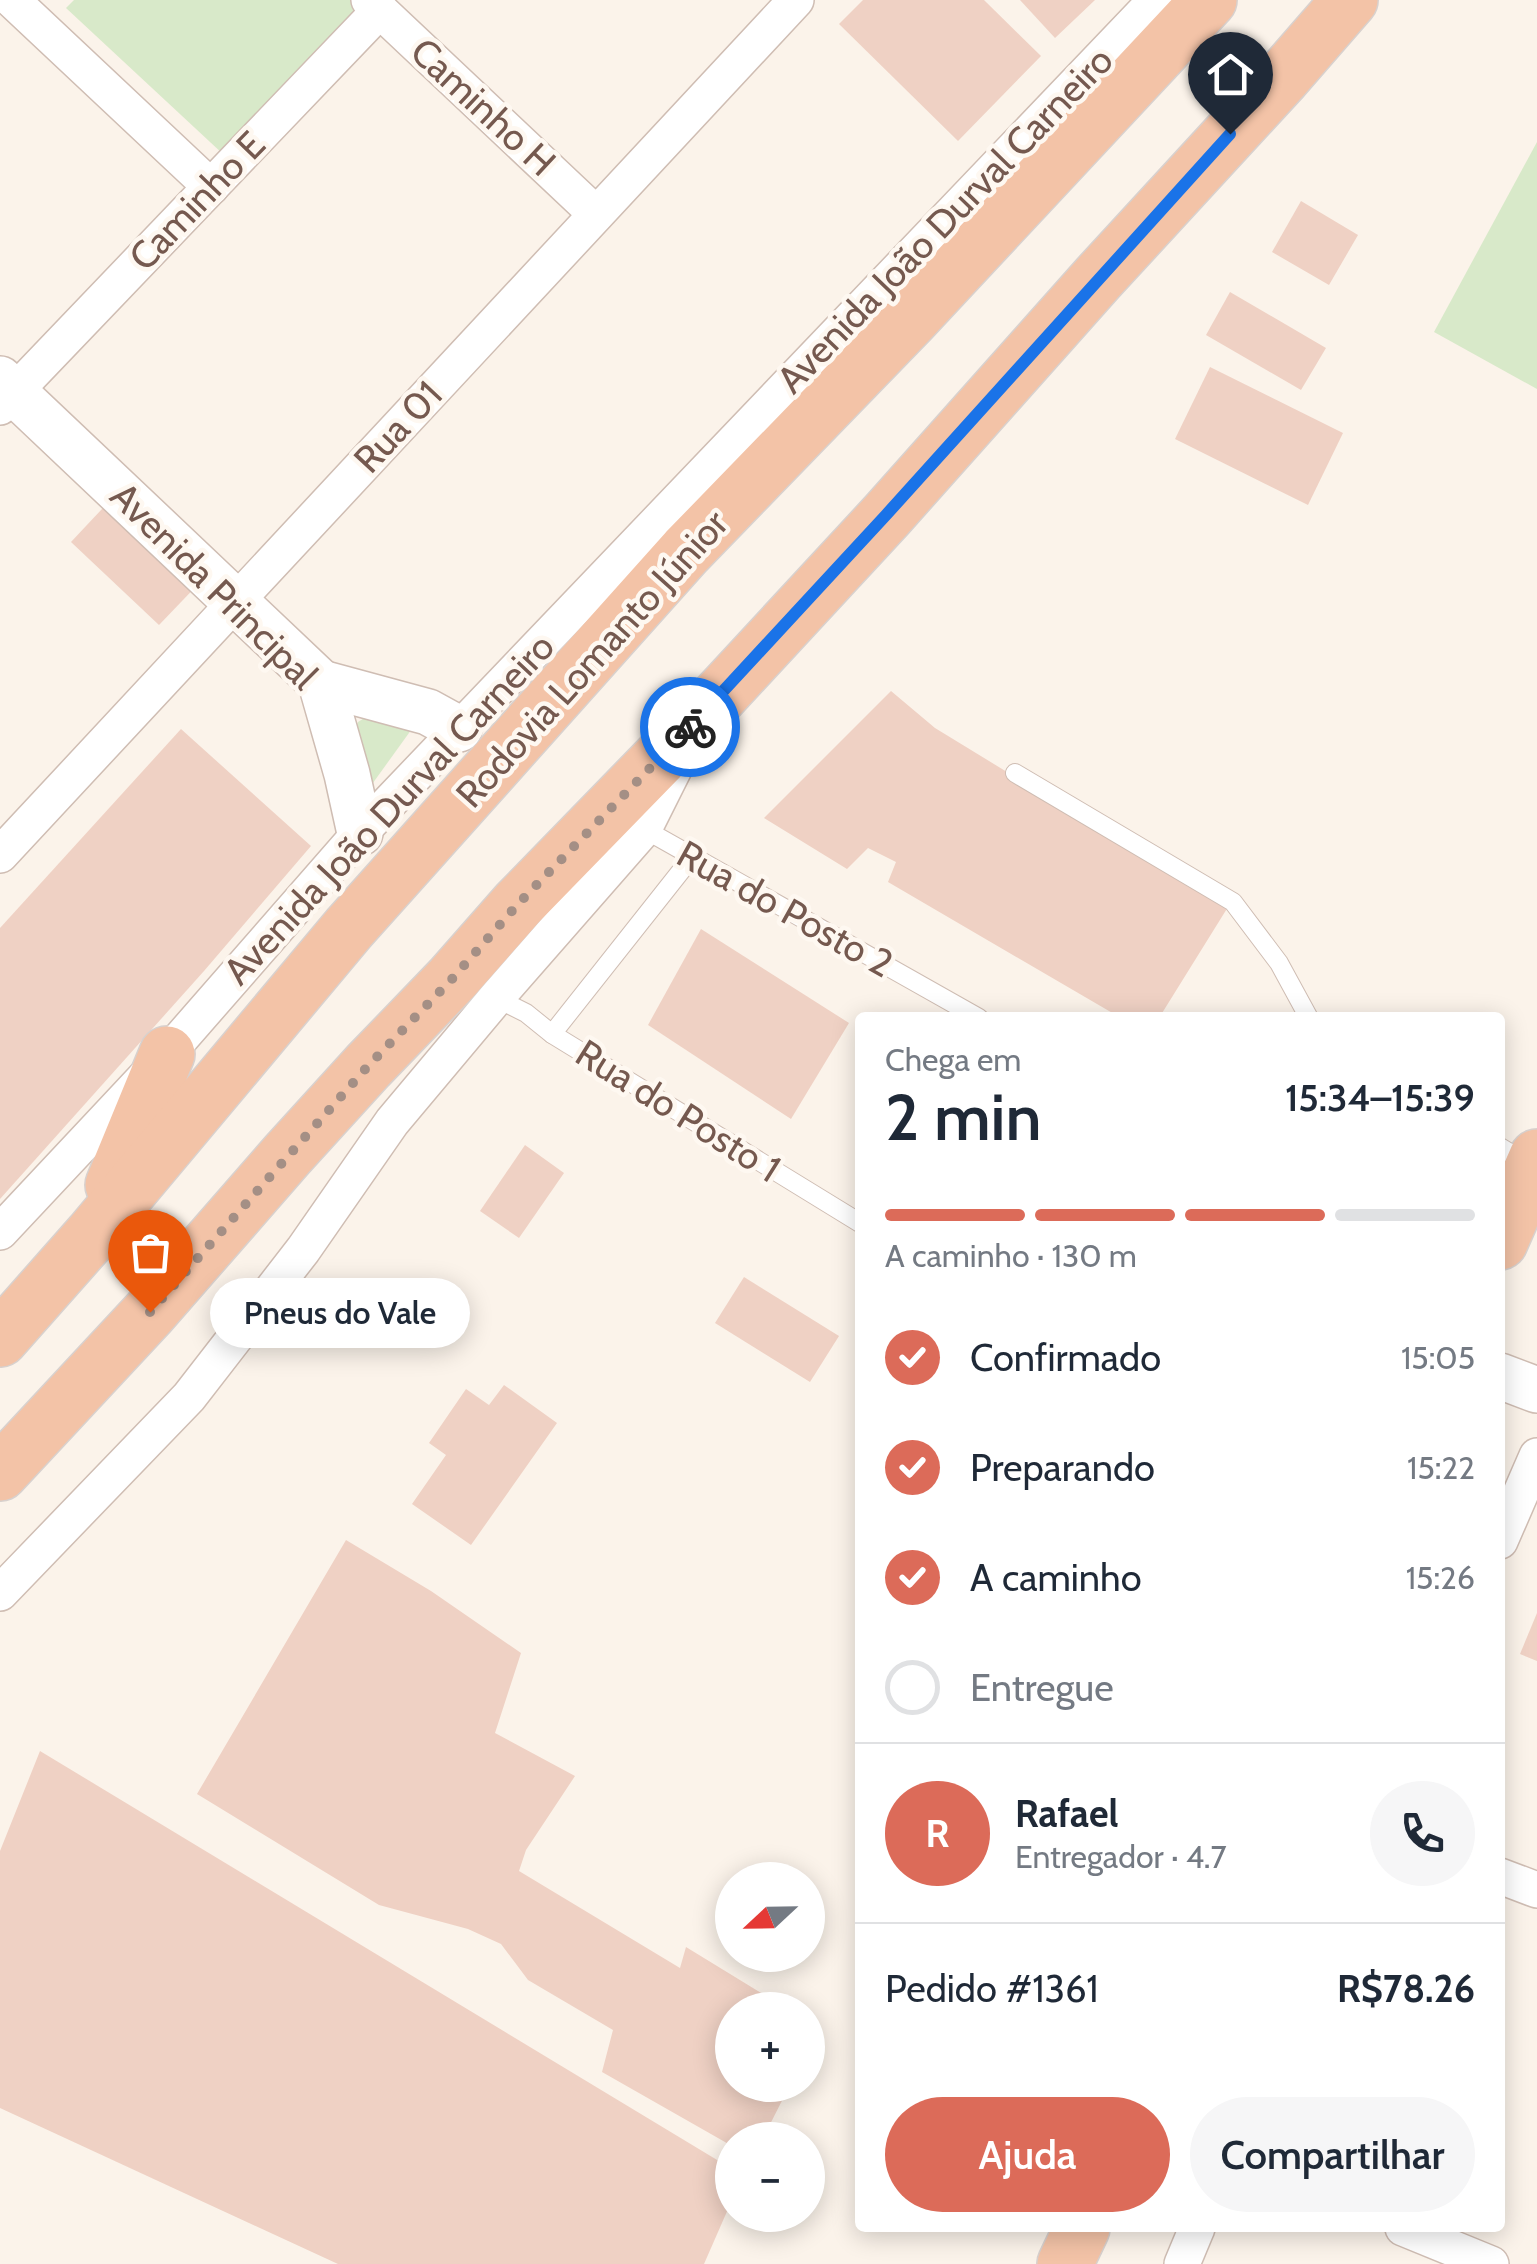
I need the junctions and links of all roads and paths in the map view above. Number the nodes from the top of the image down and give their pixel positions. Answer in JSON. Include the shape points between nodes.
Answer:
{"nodes":[{"id":1,"x":796,"y":0,"type":"edge"},
{"id":2,"x":1156,"y":0,"type":"edge"},
{"id":3,"x":1210,"y":0,"type":"edge"},
{"id":4,"x":1350,"y":0,"type":"edge"},
{"id":5,"x":375,"y":5,"type":"edge"},
{"id":6,"x":30,"y":6,"type":"edge"},
{"id":7,"x":211,"y":187,"type":"junction"},
{"id":8,"x":596,"y":214,"type":"junction"},
{"id":9,"x":5,"y":393,"type":"edge"},
{"id":10,"x":234,"y":603,"type":"junction"},
{"id":11,"x":321,"y":684,"type":"junction"},
{"id":12,"x":700,"y":717,"type":"junction"},
{"id":13,"x":458,"y":729,"type":"junction"},
{"id":14,"x":1015,"y":773,"type":"dead end"},
{"id":15,"x":644,"y":830,"type":"junction"},
{"id":16,"x":360,"y":833,"type":"junction"},
{"id":17,"x":0,"y":855,"type":"edge"},
{"id":18,"x":692,"y":858,"type":"junction"},
{"id":19,"x":496,"y":998,"type":"junction"},
{"id":20,"x":968,"y":1012,"type":"edge"},
{"id":21,"x":1306,"y":1012,"type":"edge"},
{"id":22,"x":552,"y":1034,"type":"junction"},
{"id":23,"x":167,"y":1054,"type":"junction"},
{"id":24,"x":1523,"y":1157,"type":"edge"},
{"id":25,"x":855,"y":1220,"type":"edge"},
{"id":26,"x":1505,"y":1224,"type":"edge"},
{"id":27,"x":0,"y":1232,"type":"edge"},
{"id":28,"x":92,"y":1236,"type":"junction"},
{"id":29,"x":8,"y":1331,"type":"edge"},
{"id":30,"x":1505,"y":1378,"type":"edge"},
{"id":31,"x":1537,"y":1390,"type":"edge"},
{"id":32,"x":1537,"y":1456,"type":"edge"},
{"id":33,"x":0,"y":1473,"type":"edge"},
{"id":34,"x":1505,"y":1530,"type":"edge"},
{"id":35,"x":0,"y":1593,"type":"edge"},
{"id":36,"x":1505,"y":1878,"type":"edge"},
{"id":37,"x":1537,"y":1890,"type":"edge"},
{"id":38,"x":1080,"y":2232,"type":"edge"},
{"id":39,"x":1196,"y":2232,"type":"edge"},
{"id":40,"x":1413,"y":2232,"type":"edge"},
{"id":41,"x":1066,"y":2264,"type":"edge"},
{"id":42,"x":1182,"y":2264,"type":"edge"},
{"id":43,"x":1491,"y":2264,"type":"edge"}],
"edges":[{"from":1,"to":8,"type":"street","name":"Rua 01"},
{"from":2,"to":13,"type":"street","name":"Avenida João Durval Carneiro"},
{"from":3,"to":28,"type":"highway","name":"Rodovia Lomanto Júnior","via":[[686,551],[349,928]]},
{"from":4,"to":12,"type":"highway"},
{"from":5,"to":7,"type":"street","name":"Caminho E"},
{"from":5,"to":8,"type":"street","name":"Caminho H"},
{"from":6,"to":7,"type":"street"},
{"from":7,"to":9,"type":"street","name":"Caminho E"},
{"from":8,"to":10,"type":"street","name":"Rua 01"},
{"from":9,"to":10,"type":"street","name":"Avenida Principal"},
{"from":10,"to":11,"type":"street","name":"Avenida Principal"},
{"from":10,"to":17,"type":"street","name":"Rua 01"},
{"from":11,"to":13,"type":"street","via":[[428,712]]},
{"from":11,"to":16,"type":"street","name":"Avenida Principal"},
{"from":12,"to":15,"type":"street"},
{"from":12,"to":33,"type":"highway","via":[[518,904]]},
{"from":13,"to":16,"type":"street","name":"Avenida João Durval Carneiro"},
{"from":14,"to":21,"type":"lane","via":[[1233,902]]},
{"from":15,"to":18,"type":"lane","name":"Rua do Posto 2"},
{"from":15,"to":19,"type":"street"},
{"from":16,"to":23,"type":"street","name":"Avenida João Durval Carneiro"},
{"from":18,"to":20,"type":"lane","name":"Rua do Posto 2"},
{"from":18,"to":22,"type":"lane"},
{"from":19,"to":22,"type":"lane","name":"Rua do Posto 1"},
{"from":19,"to":35,"type":"street","via":[[392,1122],[189,1397]]},
{"from":22,"to":25,"type":"lane","name":"Rua do Posto 1"},
{"from":23,"to":27,"type":"street","name":"Avenida João Durval Carneiro"},
{"from":23,"to":28,"type":"highway"},
{"from":24,"to":26,"type":"highway"},
{"from":28,"to":29,"type":"highway","name":"Rodovia Lomanto Júnior"},
{"from":30,"to":31,"type":"street"},
{"from":32,"to":34,"type":"street"},
{"from":36,"to":37,"type":"street"},
{"from":38,"to":41,"type":"highway"},
{"from":39,"to":42,"type":"street"},
{"from":40,"to":43,"type":"street"}]}
